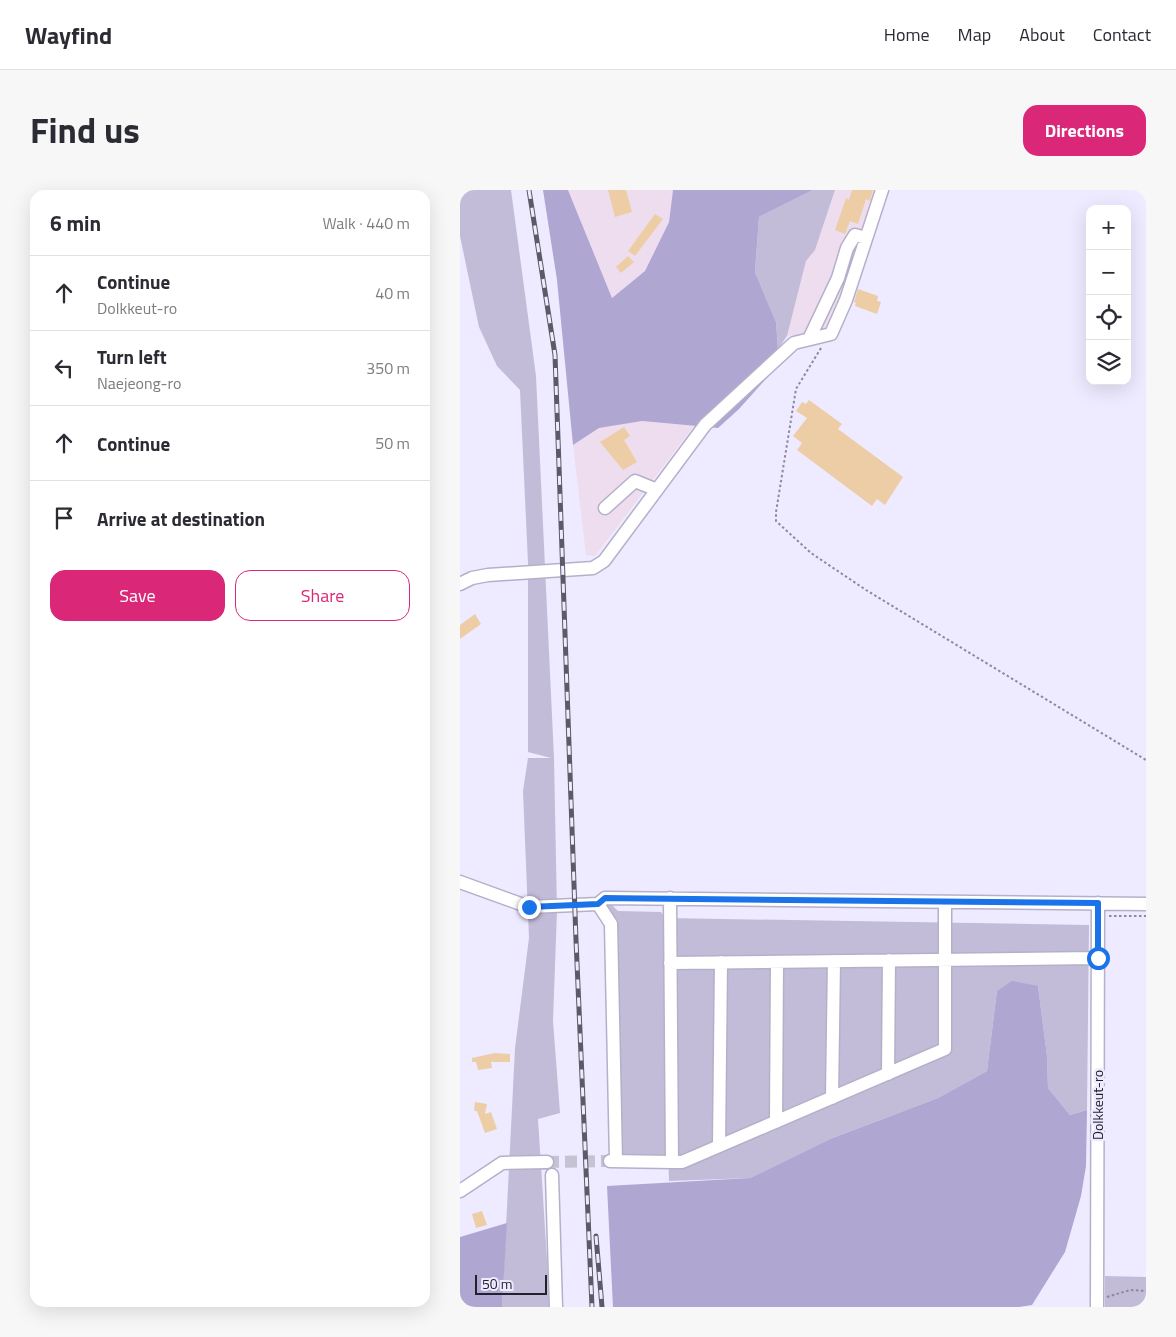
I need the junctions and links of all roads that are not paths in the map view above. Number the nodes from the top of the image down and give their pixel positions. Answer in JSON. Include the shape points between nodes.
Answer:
{"nodes":[{"id":1,"x":882,"y":190,"type":"edge"},
{"id":2,"x":866,"y":238,"type":"junction"},
{"id":3,"x":810,"y":338,"type":"junction"},
{"id":4,"x":657,"y":490,"type":"junction"},
{"id":5,"x":605,"y":508,"type":"dead end"},
{"id":6,"x":460,"y":584,"type":"edge"},
{"id":7,"x":460,"y":882,"type":"edge"},
{"id":8,"x":670,"y":898,"type":"junction"},
{"id":9,"x":601,"y":901,"type":"junction"},
{"id":10,"x":945,"y":902,"type":"junction"},
{"id":11,"x":1098,"y":903,"type":"junction"},
{"id":12,"x":1146,"y":904,"type":"edge"},
{"id":13,"x":1098,"y":958,"type":"junction"},
{"id":14,"x":889,"y":960,"type":"junction"},
{"id":15,"x":945,"y":960,"type":"junction"},
{"id":16,"x":834,"y":961,"type":"junction"},
{"id":17,"x":721,"y":962,"type":"junction"},
{"id":18,"x":777,"y":962,"type":"junction"},
{"id":19,"x":670,"y":963,"type":"junction"},
{"id":20,"x":888,"y":1074,"type":"junction"},
{"id":21,"x":832,"y":1098,"type":"junction"},
{"id":22,"x":776,"y":1122,"type":"junction"},
{"id":23,"x":719,"y":1146,"type":"junction"},
{"id":24,"x":547,"y":1162,"type":"tunnel mouth"},
{"id":25,"x":672,"y":1162,"type":"junction"},
{"id":26,"x":552,"y":1175,"type":"dead end"},
{"id":27,"x":460,"y":1191,"type":"edge"},
{"id":28,"x":1097,"y":1305,"type":"edge"},
{"id":29,"x":556,"y":1307,"type":"edge"}],
"edges":[{"from":1,"to":2,"type":"street"},
{"from":2,"to":3,"type":"street","via":[[831,334]]},
{"from":2,"to":3,"type":"street","via":[[855,235],[847,248],[838,278]]},
{"from":3,"to":4,"type":"street","via":[[794,343],[705,425]]},
{"from":4,"to":5,"type":"street","via":[[635,482]]},
{"from":4,"to":6,"type":"street","via":[[611,554],[593,568],[488,575]]},
{"from":7,"to":9,"type":"street","via":[[529,907]]},
{"from":8,"to":9,"type":"street"},
{"from":8,"to":10,"type":"street"},
{"from":8,"to":19,"type":"street"},
{"from":9,"to":25,"type":"street","via":[[610,924],[611,1161]]},
{"from":10,"to":11,"type":"street"},
{"from":10,"to":15,"type":"street"},
{"from":11,"to":12,"type":"street"},
{"from":11,"to":13,"type":"street","name":"Dolkkeut-ro"},
{"from":13,"to":15,"type":"street"},
{"from":13,"to":28,"type":"street","name":"Dolkkeut-ro"},
{"from":14,"to":15,"type":"street"},
{"from":14,"to":16,"type":"street"},
{"from":14,"to":20,"type":"street"},
{"from":15,"to":20,"type":"street","via":[[944,1049]]},
{"from":16,"to":18,"type":"street"},
{"from":16,"to":21,"type":"street"},
{"from":17,"to":18,"type":"street"},
{"from":17,"to":19,"type":"street"},
{"from":17,"to":23,"type":"street"},
{"from":18,"to":22,"type":"street"},
{"from":19,"to":25,"type":"street"},
{"from":20,"to":21,"type":"street"},
{"from":21,"to":22,"type":"street"},
{"from":22,"to":23,"type":"street"},
{"from":23,"to":25,"type":"street","via":[[682,1162]]},
{"from":24,"to":27,"type":"street","via":[[502,1163]]},
{"from":26,"to":29,"type":"street"}]}
